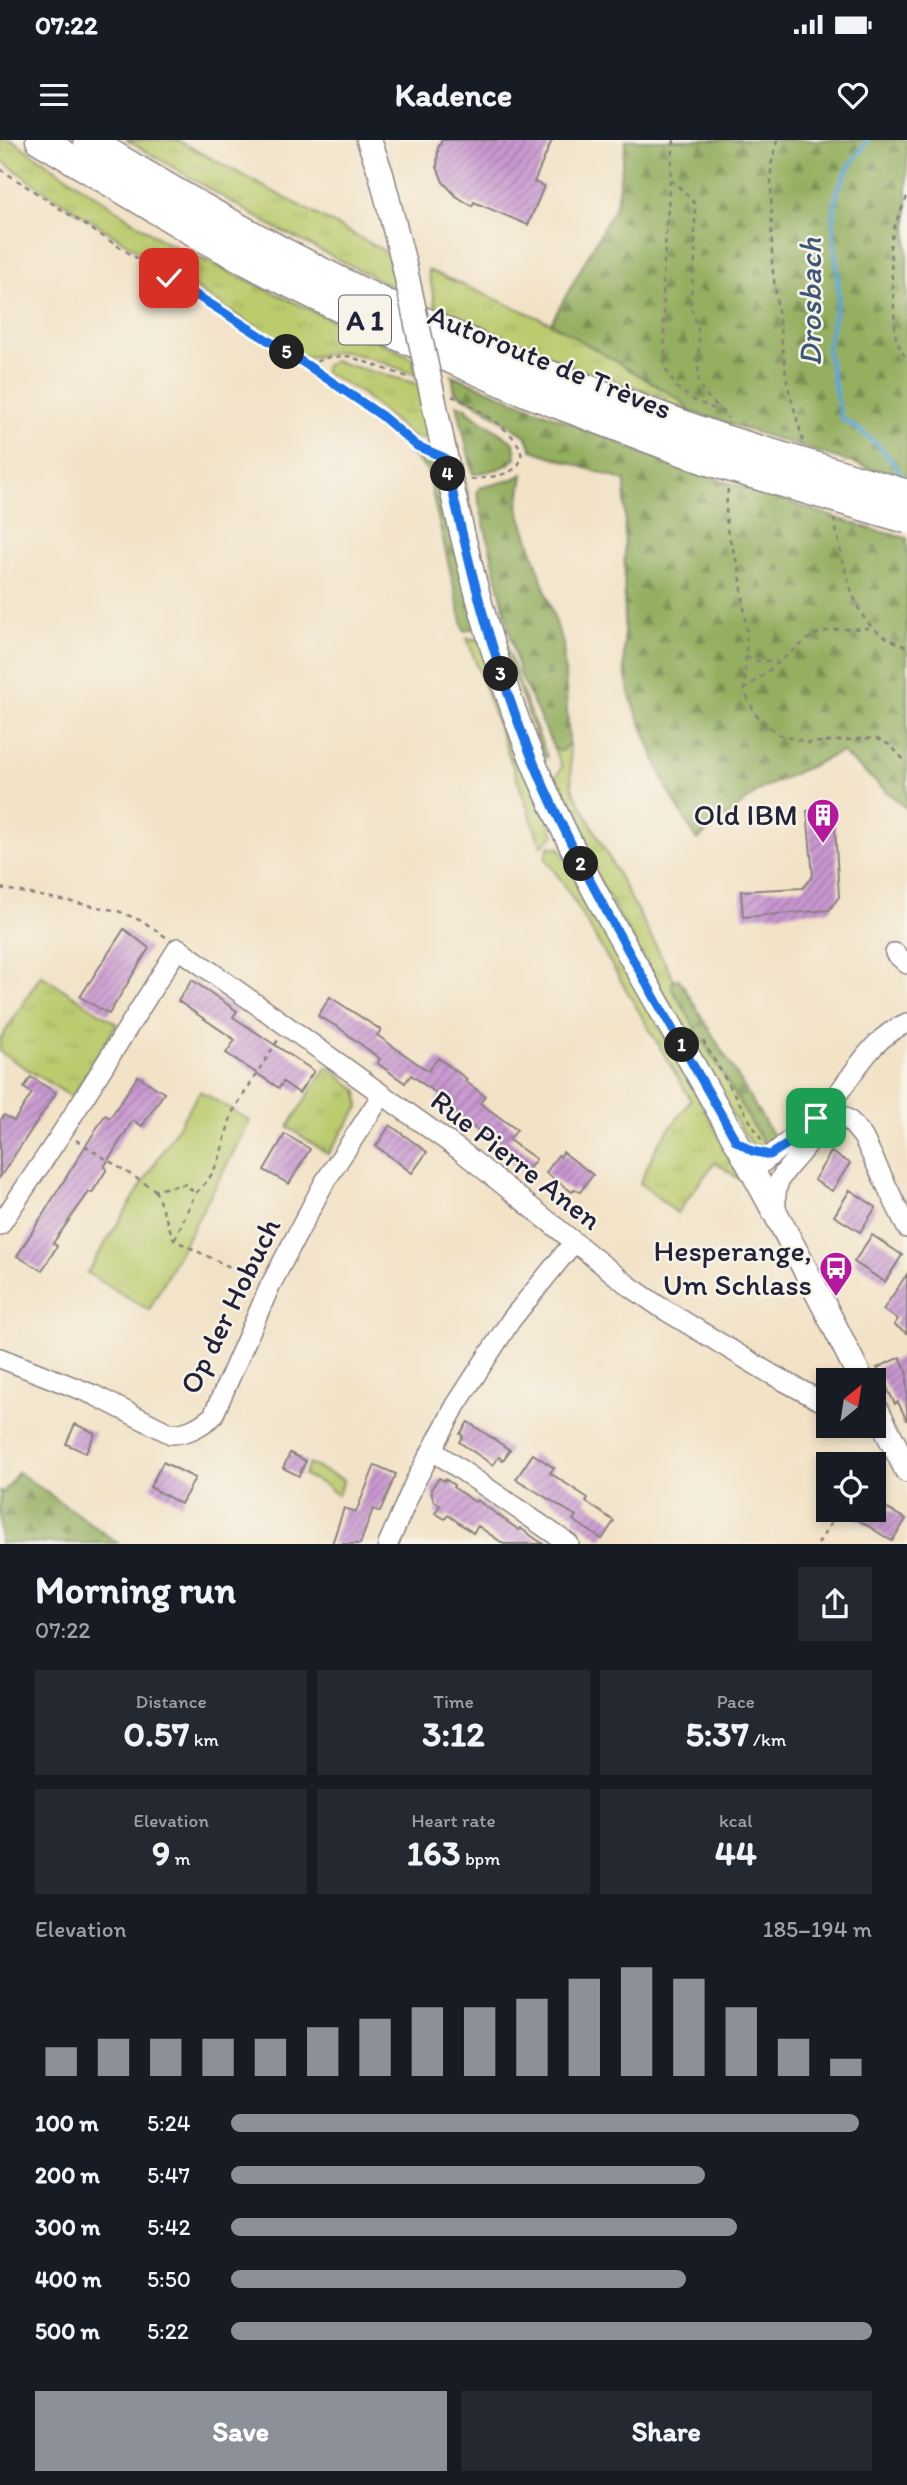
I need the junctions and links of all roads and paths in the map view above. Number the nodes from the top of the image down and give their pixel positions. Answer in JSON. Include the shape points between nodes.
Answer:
{"nodes":[{"id":1,"x":40,"y":140,"type":"edge"},
{"id":2,"x":88,"y":140,"type":"edge"},
{"id":3,"x":369,"y":140,"type":"edge"},
{"id":4,"x":777,"y":140,"type":"edge"},
{"id":5,"x":0,"y":169,"type":"edge"},
{"id":6,"x":670,"y":180,"type":"dead end"},
{"id":7,"x":907,"y":197,"type":"edge"},
{"id":8,"x":907,"y":360,"type":"edge"},
{"id":9,"x":715,"y":437,"type":"junction"},
{"id":10,"x":805,"y":446,"type":"dead end"},
{"id":11,"x":445,"y":458,"type":"junction"},
{"id":12,"x":907,"y":494,"type":"edge"},
{"id":13,"x":832,"y":510,"type":"dead end"},
{"id":14,"x":907,"y":519,"type":"edge"},
{"id":15,"x":872,"y":628,"type":"junction"},
{"id":16,"x":907,"y":647,"type":"edge"},
{"id":17,"x":746,"y":657,"type":"dead end"},
{"id":18,"x":778,"y":660,"type":"junction"},
{"id":19,"x":744,"y":690,"type":"dead end"},
{"id":20,"x":0,"y":888,"type":"edge"},
{"id":21,"x":173,"y":943,"type":"junction"},
{"id":22,"x":907,"y":1023,"type":"edge"},
{"id":23,"x":284,"y":1030,"type":"dead end"},
{"id":24,"x":698,"y":1033,"type":"dead end"},
{"id":25,"x":382,"y":1094,"type":"junction"},
{"id":26,"x":827,"y":1106,"type":"junction"},
{"id":27,"x":70,"y":1136,"type":"dead end"},
{"id":28,"x":763,"y":1158,"type":"junction"},
{"id":29,"x":781,"y":1174,"type":"junction"},
{"id":30,"x":155,"y":1190,"type":"junction"},
{"id":31,"x":195,"y":1194,"type":"junction"},
{"id":32,"x":777,"y":1217,"type":"junction"},
{"id":33,"x":905,"y":1220,"type":"edge"},
{"id":34,"x":0,"y":1225,"type":"edge"},
{"id":35,"x":174,"y":1240,"type":"junction"},
{"id":36,"x":574,"y":1242,"type":"junction"},
{"id":37,"x":261,"y":1282,"type":"dead end"},
{"id":38,"x":0,"y":1357,"type":"edge"},
{"id":39,"x":855,"y":1368,"type":"edge"},
{"id":40,"x":816,"y":1398,"type":"edge"},
{"id":41,"x":886,"y":1429,"type":"edge"},
{"id":42,"x":432,"y":1450,"type":"junction"},
{"id":43,"x":907,"y":1470,"type":"edge"},
{"id":44,"x":832,"y":1522,"type":"edge"},
{"id":45,"x":388,"y":1544,"type":"edge"},
{"id":46,"x":569,"y":1544,"type":"edge"},
{"id":47,"x":818,"y":1544,"type":"edge"}],
"edges":[{"from":1,"to":9,"type":"highway","name":"Autoroute de Trèves","number":"A 1","via":[[204,238],[389,332],[528,393]]},
{"from":2,"to":9,"type":"highway","name":"Autoroute de Trèves","number":"A 1","via":[[213,213],[397,308],[536,369]]},
{"from":3,"to":11,"type":"main road","bridge":true,"via":[[402,260]]},
{"from":4,"to":10,"type":"path","via":[[771,166],[772,264],[787,383]]},
{"from":5,"to":11,"type":"path","via":[[307,365],[417,446]]},
{"from":6,"to":9,"type":"path","via":[[663,275],[666,368]]},
{"from":7,"to":8,"type":"path","via":[[890,247],[897,340]]},
{"from":9,"to":12,"type":"highway","name":"Autoroute de Trèves","number":"A 1","bridge":true},
{"from":9,"to":14,"type":"highway","name":"Autoroute de Trèves","number":"A 1","bridge":true},
{"from":11,"to":28,"type":"main road","via":[[486,627],[538,772],[600,902],[736,1141]]},
{"from":13,"to":15,"type":"path","via":[[859,611]]},
{"from":15,"to":16,"type":"path"},
{"from":15,"to":18,"type":"path","via":[[813,635]]},
{"from":17,"to":18,"type":"path"},
{"from":18,"to":19,"type":"path"},
{"from":20,"to":21,"type":"path","via":[[118,911],[144,922]]},
{"from":21,"to":25,"type":"street","name":"Rue Pierre Anen"},
{"from":21,"to":34,"type":"street","via":[[63,1131]]},
{"from":22,"to":26,"type":"street","via":[[882,1038]]},
{"from":23,"to":31,"type":"path","via":[[232,1113],[219,1160]]},
{"from":24,"to":28,"type":"path"},
{"from":25,"to":36,"type":"street","name":"Rue Pierre Anen"},
{"from":25,"to":38,"type":"street","name":"Op der Hobuch","via":[[324,1183],[270,1286],[213,1416],[195,1430],[171,1434],[93,1395]]},
{"from":26,"to":28,"type":"street","via":[[789,1143]]},
{"from":26,"to":29,"type":"street","via":[[809,1143]]},
{"from":26,"to":33,"type":"street","via":[[850,1121],[863,1137]]},
{"from":27,"to":30,"type":"path"},
{"from":28,"to":29,"type":"street"},
{"from":28,"to":32,"type":"main road"},
{"from":29,"to":32,"type":"street"},
{"from":30,"to":31,"type":"path","via":[[186,1184]]},
{"from":30,"to":35,"type":"path"},
{"from":31,"to":35,"type":"path"},
{"from":32,"to":39,"type":"main road"},
{"from":35,"to":37,"type":"path"},
{"from":36,"to":40,"type":"street","name":"Rue Pierre Anen","via":[[660,1307]]},
{"from":36,"to":42,"type":"street","via":[[511,1320]]},
{"from":41,"to":43,"type":"main road"},
{"from":42,"to":45,"type":"street"},
{"from":42,"to":46,"type":"street"},
{"from":44,"to":47,"type":"path"}]}
